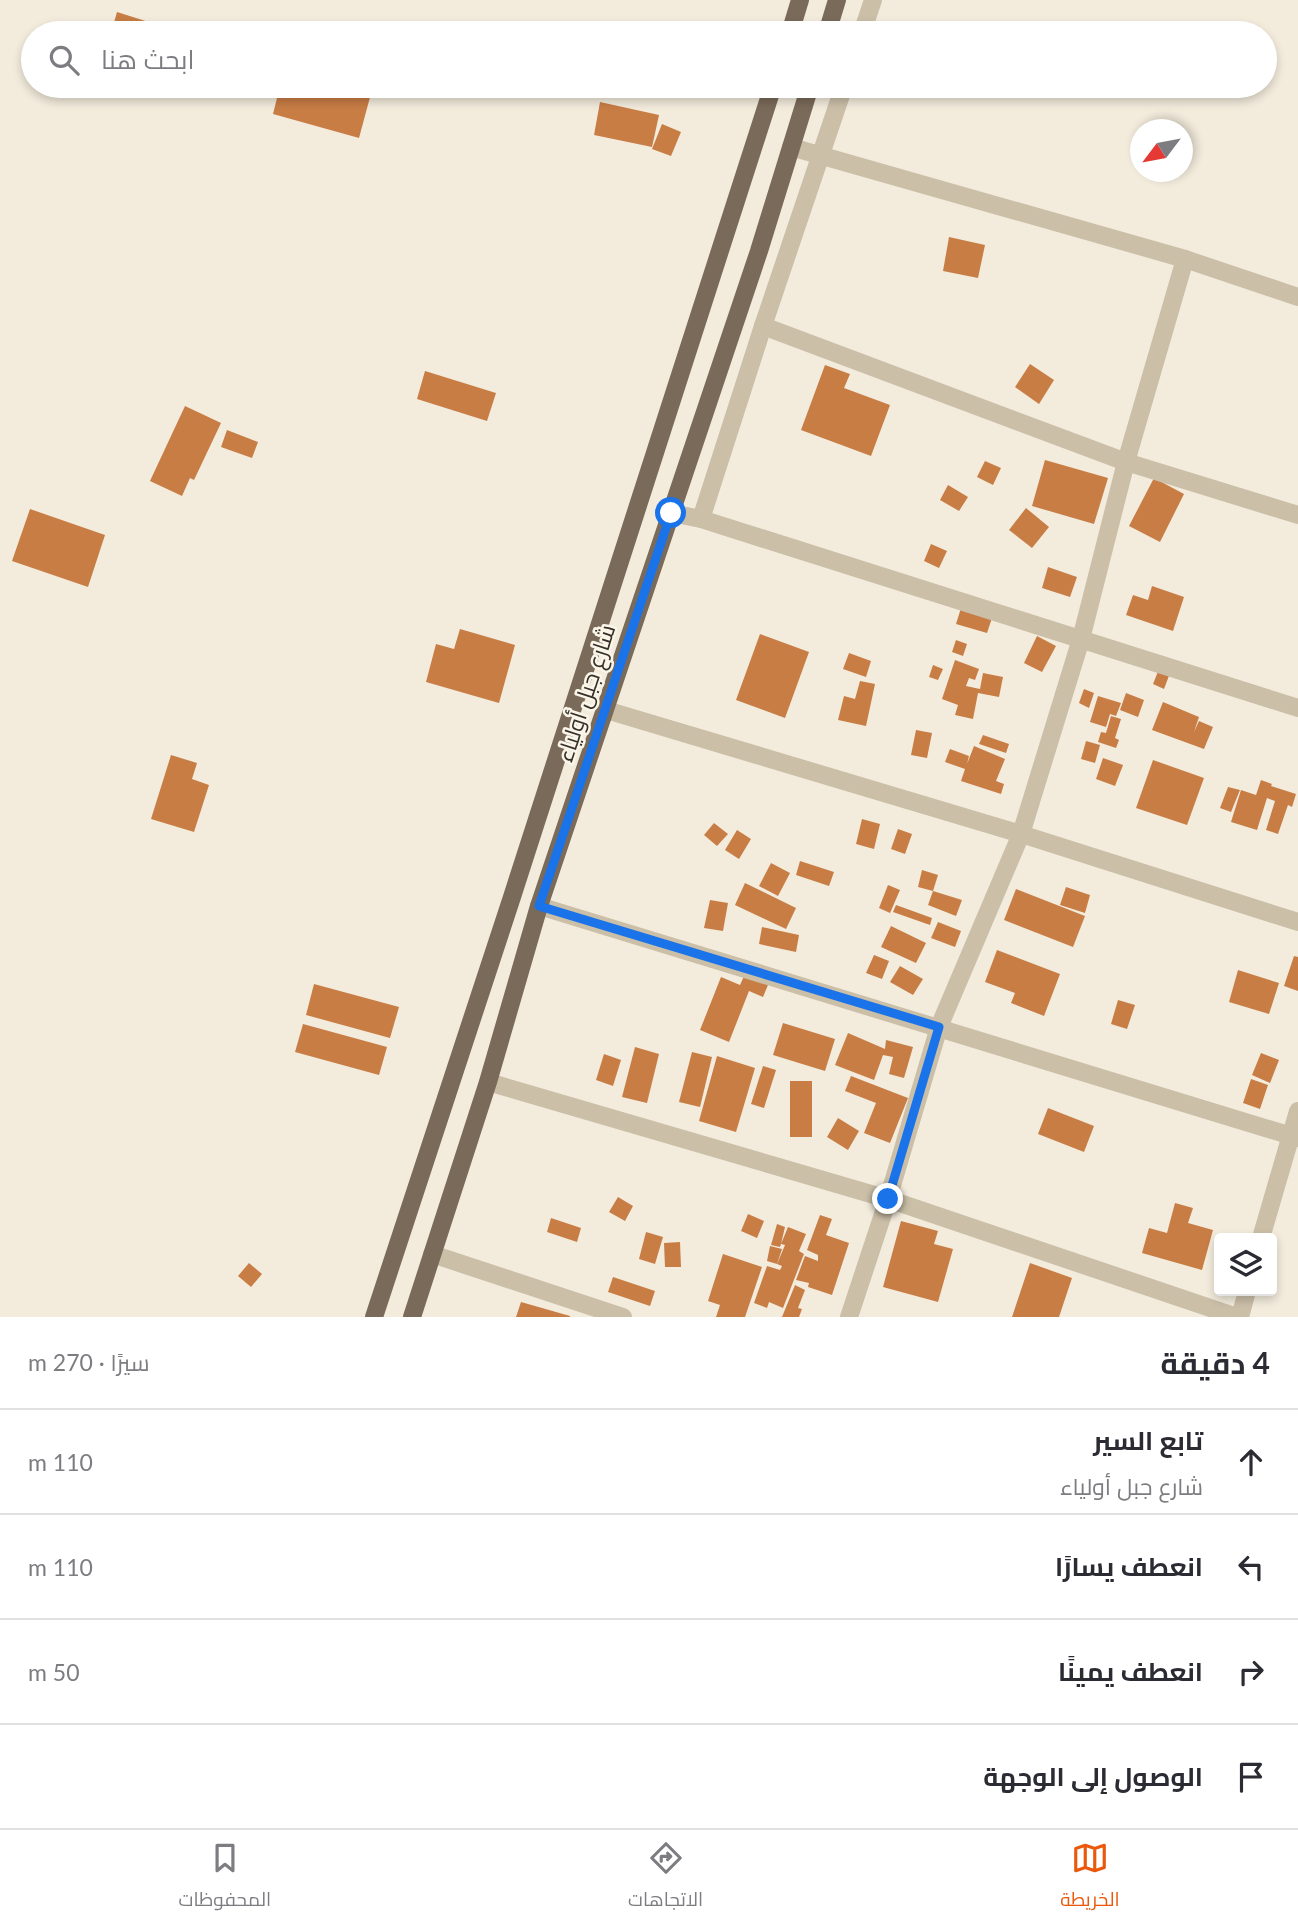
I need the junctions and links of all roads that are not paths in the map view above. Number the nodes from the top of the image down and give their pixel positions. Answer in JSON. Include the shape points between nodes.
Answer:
{"nodes":[{"id":1,"x":800,"y":0,"type":"edge"},
{"id":2,"x":837,"y":0,"type":"edge"},
{"id":3,"x":873,"y":0,"type":"edge"},
{"id":4,"x":794,"y":21,"type":"edge"},
{"id":5,"x":831,"y":21,"type":"edge"},
{"id":6,"x":866,"y":21,"type":"edge"},
{"id":7,"x":769,"y":98,"type":"edge"},
{"id":8,"x":806,"y":98,"type":"edge"},
{"id":9,"x":840,"y":98,"type":"edge"},
{"id":10,"x":791,"y":147,"type":"junction"},
{"id":11,"x":821,"y":155,"type":"junction"},
{"id":12,"x":1185,"y":259,"type":"junction"},
{"id":13,"x":1298,"y":297,"type":"edge"},
{"id":14,"x":763,"y":326,"type":"junction"},
{"id":15,"x":1126,"y":462,"type":"junction"},
{"id":16,"x":671,"y":513,"type":"junction"},
{"id":17,"x":1298,"y":515,"type":"edge"},
{"id":18,"x":701,"y":519,"type":"junction"},
{"id":19,"x":1081,"y":639,"type":"junction"},
{"id":20,"x":1298,"y":708,"type":"edge"},
{"id":21,"x":606,"y":710,"type":"junction"},
{"id":22,"x":1021,"y":834,"type":"junction"},
{"id":23,"x":539,"y":906,"type":"junction"},
{"id":24,"x":1298,"y":922,"type":"edge"},
{"id":25,"x":939,"y":1027,"type":"junction"},
{"id":26,"x":488,"y":1082,"type":"junction"},
{"id":27,"x":1298,"y":1111,"type":"edge"},
{"id":28,"x":1294,"y":1136,"type":"edge"},
{"id":29,"x":888,"y":1199,"type":"junction"},
{"id":30,"x":1263,"y":1233,"type":"edge"},
{"id":31,"x":432,"y":1254,"type":"junction"},
{"id":32,"x":1245,"y":1296,"type":"edge"},
{"id":33,"x":374,"y":1317,"type":"edge"},
{"id":34,"x":412,"y":1317,"type":"edge"},
{"id":35,"x":623,"y":1317,"type":"edge"},
{"id":36,"x":849,"y":1317,"type":"edge"},
{"id":37,"x":1238,"y":1317,"type":"edge"}],
"edges":[{"from":1,"to":4,"type":"main road"},
{"from":2,"to":5,"type":"main road"},
{"from":3,"to":6,"type":"street"},
{"from":7,"to":33,"type":"main road","name":"شارع جبل أولياء"},
{"from":8,"to":10,"type":"main road","name":"شارع جبل أولياء"},
{"from":9,"to":11,"type":"street"},
{"from":10,"to":11,"type":"street"},
{"from":10,"to":16,"type":"main road","name":"شارع جبل أولياء"},
{"from":11,"to":12,"type":"street"},
{"from":11,"to":14,"type":"street"},
{"from":12,"to":13,"type":"street"},
{"from":12,"to":15,"type":"street"},
{"from":14,"to":15,"type":"street"},
{"from":14,"to":18,"type":"street"},
{"from":15,"to":17,"type":"street"},
{"from":15,"to":19,"type":"street"},
{"from":16,"to":18,"type":"street"},
{"from":16,"to":21,"type":"main road","name":"شارع جبل أولياء"},
{"from":18,"to":19,"type":"street"},
{"from":19,"to":20,"type":"street"},
{"from":19,"to":22,"type":"street"},
{"from":21,"to":22,"type":"street"},
{"from":21,"to":23,"type":"main road","name":"شارع جبل أولياء"},
{"from":22,"to":24,"type":"street"},
{"from":22,"to":25,"type":"street"},
{"from":23,"to":25,"type":"street"},
{"from":23,"to":26,"type":"main road","name":"شارع جبل أولياء"},
{"from":25,"to":28,"type":"street"},
{"from":25,"to":29,"type":"street"},
{"from":26,"to":29,"type":"street"},
{"from":26,"to":31,"type":"main road","name":"شارع جبل أولياء"},
{"from":27,"to":28,"type":"street"},
{"from":28,"to":30,"type":"street"},
{"from":29,"to":36,"type":"street"},
{"from":29,"to":37,"type":"street"},
{"from":31,"to":34,"type":"main road","name":"شارع جبل أولياء"},
{"from":31,"to":35,"type":"street"},
{"from":32,"to":37,"type":"street"}]}
